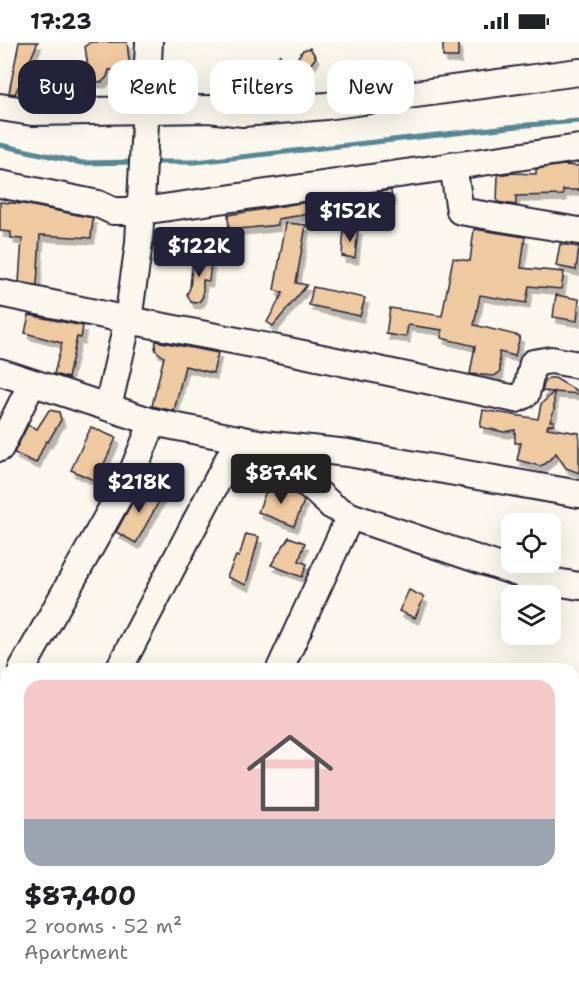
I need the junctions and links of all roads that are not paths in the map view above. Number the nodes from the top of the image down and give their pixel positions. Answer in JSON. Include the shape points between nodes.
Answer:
{"nodes":[{"id":1,"x":149,"y":42,"type":"edge"},
{"id":2,"x":148,"y":60,"type":"edge"},
{"id":3,"x":579,"y":72,"type":"edge"},
{"id":4,"x":0,"y":107,"type":"edge"},
{"id":5,"x":198,"y":109,"type":"edge"},
{"id":6,"x":108,"y":110,"type":"edge"},
{"id":7,"x":146,"y":114,"type":"edge"},
{"id":8,"x":579,"y":148,"type":"edge"},
{"id":9,"x":453,"y":165,"type":"junction"},
{"id":10,"x":0,"y":184,"type":"edge"},
{"id":11,"x":142,"y":211,"type":"junction"},
{"id":12,"x":579,"y":231,"type":"edge"},
{"id":13,"x":0,"y":293,"type":"edge"},
{"id":14,"x":128,"y":320,"type":"junction"},
{"id":15,"x":579,"y":365,"type":"edge"},
{"id":16,"x":0,"y":372,"type":"edge"},
{"id":17,"x":32,"y":383,"type":"junction"},
{"id":18,"x":108,"y":407,"type":"junction"},
{"id":19,"x":153,"y":422,"type":"junction"},
{"id":20,"x":251,"y":442,"type":"junction"},
{"id":21,"x":0,"y":448,"type":"edge"},
{"id":22,"x":579,"y":494,"type":"edge"},
{"id":23,"x":350,"y":516,"type":"junction"},
{"id":24,"x":579,"y":586,"type":"edge"},
{"id":25,"x":24,"y":663,"type":"edge"},
{"id":26,"x":122,"y":663,"type":"edge"},
{"id":27,"x":283,"y":663,"type":"edge"}],
"edges":[{"from":1,"to":2,"type":"street"},
{"from":3,"to":5,"type":"street","via":[[326,106],[255,112]]},
{"from":4,"to":6,"type":"street","via":[[32,112]]},
{"from":7,"to":11,"type":"street"},
{"from":8,"to":9,"type":"street"},
{"from":9,"to":11,"type":"street"},
{"from":9,"to":12,"type":"street","via":[[460,210]]},
{"from":10,"to":11,"type":"street","via":[[113,210]]},
{"from":11,"to":14,"type":"street"},
{"from":13,"to":14,"type":"street"},
{"from":14,"to":15,"type":"street","via":[[516,399],[526,394],[533,363],[551,360]]},
{"from":14,"to":18,"type":"street"},
{"from":16,"to":17,"type":"street"},
{"from":17,"to":18,"type":"street"},
{"from":17,"to":21,"type":"street"},
{"from":18,"to":19,"type":"street"},
{"from":19,"to":20,"type":"street"},
{"from":19,"to":25,"type":"street","via":[[133,471]]},
{"from":20,"to":22,"type":"street","via":[[348,453]]},
{"from":20,"to":23,"type":"street"},
{"from":20,"to":26,"type":"street"},
{"from":23,"to":24,"type":"street","via":[[533,578]]},
{"from":23,"to":27,"type":"street"}]}
